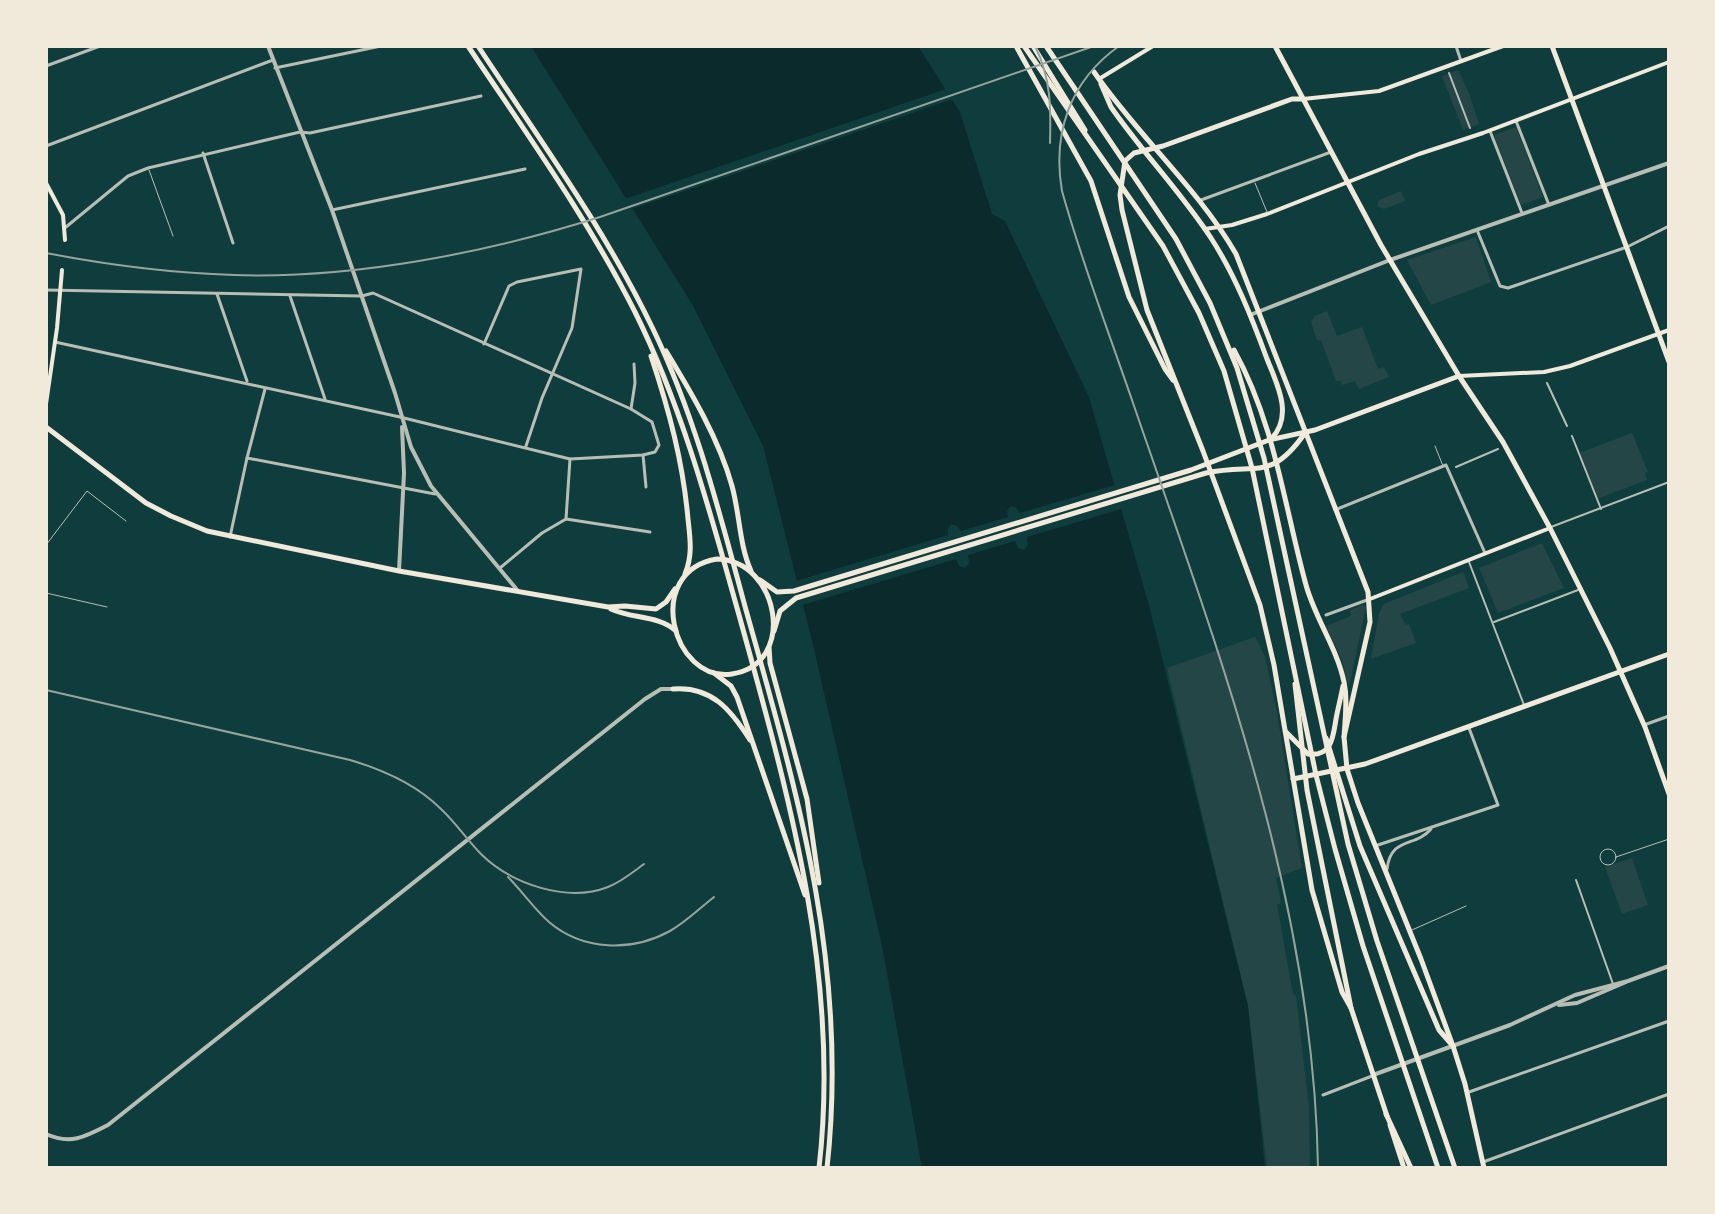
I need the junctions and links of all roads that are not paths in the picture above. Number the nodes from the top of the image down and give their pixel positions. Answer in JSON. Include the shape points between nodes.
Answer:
{"nodes":[{"id":1,"x":100,"y":46,"type":"edge"},
{"id":2,"x":268,"y":46,"type":"edge"},
{"id":3,"x":381,"y":46,"type":"edge"},
{"id":4,"x":468,"y":46,"type":"edge"},
{"id":5,"x":478,"y":46,"type":"edge"},
{"id":6,"x":1016,"y":46,"type":"edge"},
{"id":7,"x":1024,"y":46,"type":"edge"},
{"id":8,"x":1033,"y":46,"type":"edge"},
{"id":9,"x":1046,"y":46,"type":"edge"},
{"id":10,"x":1153,"y":46,"type":"edge"},
{"id":11,"x":1275,"y":46,"type":"edge"},
{"id":12,"x":1456,"y":46,"type":"edge"},
{"id":13,"x":1503,"y":46,"type":"edge"},
{"id":14,"x":1552,"y":46,"type":"edge"},
{"id":15,"x":273,"y":60,"type":"junction"},
{"id":16,"x":1461,"y":62,"type":"junction"},
{"id":17,"x":1669,"y":62,"type":"edge"},
{"id":18,"x":46,"y":66,"type":"edge"},
{"id":19,"x":275,"y":68,"type":"junction"},
{"id":20,"x":1094,"y":72,"type":"dead end"},
{"id":21,"x":1449,"y":73,"type":"dead end"},
{"id":22,"x":1099,"y":79,"type":"junction"},
{"id":23,"x":481,"y":96,"type":"dead end"},
{"id":24,"x":1303,"y":99,"type":"junction"},
{"id":25,"x":1570,"y":99,"type":"junction"},
{"id":26,"x":1516,"y":121,"type":"junction"},
{"id":27,"x":1470,"y":128,"type":"dead end"},
{"id":28,"x":1490,"y":131,"type":"junction"},
{"id":29,"x":300,"y":132,"type":"junction"},
{"id":30,"x":1091,"y":141,"type":"junction"},
{"id":31,"x":46,"y":146,"type":"edge"},
{"id":32,"x":1155,"y":148,"type":"junction"},
{"id":33,"x":1143,"y":151,"type":"junction"},
{"id":34,"x":1331,"y":152,"type":"junction"},
{"id":35,"x":203,"y":153,"type":"junction"},
{"id":36,"x":1669,"y":163,"type":"edge"},
{"id":37,"x":148,"y":168,"type":"junction"},
{"id":38,"x":525,"y":169,"type":"dead end"},
{"id":39,"x":1255,"y":181,"type":"junction"},
{"id":40,"x":46,"y":183,"type":"edge"},
{"id":41,"x":1347,"y":183,"type":"junction"},
{"id":42,"x":1603,"y":186,"type":"junction"},
{"id":43,"x":1201,"y":200,"type":"junction"},
{"id":44,"x":1549,"y":205,"type":"junction"},
{"id":45,"x":332,"y":210,"type":"junction"},
{"id":46,"x":1267,"y":214,"type":"junction"},
{"id":47,"x":1522,"y":214,"type":"junction"},
{"id":48,"x":1669,"y":226,"type":"edge"},
{"id":49,"x":1220,"y":227,"type":"junction"},
{"id":50,"x":65,"y":228,"type":"junction"},
{"id":51,"x":1205,"y":229,"type":"junction"},
{"id":52,"x":1477,"y":230,"type":"junction"},
{"id":53,"x":173,"y":236,"type":"dead end"},
{"id":54,"x":65,"y":240,"type":"dead end"},
{"id":55,"x":233,"y":243,"type":"dead end"},
{"id":56,"x":1627,"y":247,"type":"junction"},
{"id":57,"x":1390,"y":260,"type":"junction"},
{"id":58,"x":62,"y":270,"type":"dead end"},
{"id":59,"x":46,"y":290,"type":"edge"},
{"id":60,"x":60,"y":290,"type":"junction"},
{"id":61,"x":217,"y":294,"type":"junction"},
{"id":62,"x":290,"y":296,"type":"junction"},
{"id":63,"x":362,"y":296,"type":"junction"},
{"id":64,"x":1259,"y":311,"type":"junction"},
{"id":65,"x":1250,"y":315,"type":"junction"},
{"id":66,"x":1220,"y":325,"type":"junction"},
{"id":67,"x":1669,"y":330,"type":"edge"},
{"id":68,"x":654,"y":331,"type":"junction"},
{"id":69,"x":644,"y":332,"type":"junction"},
{"id":70,"x":1658,"y":334,"type":"junction"},
{"id":71,"x":55,"y":342,"type":"junction"},
{"id":72,"x":484,"y":344,"type":"junction"},
{"id":73,"x":1669,"y":362,"type":"edge"},
{"id":74,"x":634,"y":364,"type":"dead end"},
{"id":75,"x":552,"y":375,"type":"junction"},
{"id":76,"x":1459,"y":376,"type":"junction"},
{"id":77,"x":1173,"y":380,"type":"junction"},
{"id":78,"x":247,"y":383,"type":"junction"},
{"id":79,"x":1547,"y":383,"type":"dead end"},
{"id":80,"x":266,"y":387,"type":"junction"},
{"id":81,"x":326,"y":400,"type":"junction"},
{"id":82,"x":46,"y":404,"type":"edge"},
{"id":83,"x":631,"y":409,"type":"junction"},
{"id":84,"x":400,"y":417,"type":"junction"},
{"id":85,"x":1567,"y":426,"type":"dead end"},
{"id":86,"x":46,"y":427,"type":"edge"},
{"id":87,"x":1305,"y":432,"type":"junction"},
{"id":88,"x":1572,"y":436,"type":"dead end"},
{"id":89,"x":1269,"y":440,"type":"junction"},
{"id":90,"x":1435,"y":446,"type":"dead end"},
{"id":91,"x":525,"y":447,"type":"junction"},
{"id":92,"x":1498,"y":449,"type":"dead end"},
{"id":93,"x":643,"y":455,"type":"junction"},
{"id":94,"x":247,"y":458,"type":"junction"},
{"id":95,"x":570,"y":459,"type":"junction"},
{"id":96,"x":1207,"y":464,"type":"junction"},
{"id":97,"x":1444,"y":465,"type":"junction"},
{"id":98,"x":1456,"y":467,"type":"dead end"},
{"id":99,"x":1210,"y":472,"type":"junction"},
{"id":100,"x":1192,"y":473,"type":"junction"},
{"id":101,"x":1669,"y":482,"type":"edge"},
{"id":102,"x":646,"y":487,"type":"dead end"},
{"id":103,"x":403,"y":490,"type":"junction"},
{"id":104,"x":437,"y":494,"type":"junction"},
{"id":105,"x":1601,"y":509,"type":"junction"},
{"id":106,"x":1335,"y":510,"type":"junction"},
{"id":107,"x":566,"y":519,"type":"junction"},
{"id":108,"x":126,"y":521,"type":"dead end"},
{"id":109,"x":1550,"y":528,"type":"junction"},
{"id":110,"x":650,"y":532,"type":"dead end"},
{"id":111,"x":230,"y":537,"type":"junction"},
{"id":112,"x":46,"y":545,"type":"edge"},
{"id":113,"x":1485,"y":554,"type":"junction"},
{"id":114,"x":1468,"y":561,"type":"junction"},
{"id":115,"x":500,"y":568,"type":"junction"},
{"id":116,"x":399,"y":571,"type":"junction"},
{"id":117,"x":751,"y":571,"type":"junction"},
{"id":118,"x":685,"y":574,"type":"junction"},
{"id":119,"x":760,"y":580,"type":"junction"},
{"id":120,"x":675,"y":589,"type":"junction"},
{"id":121,"x":1580,"y":589,"type":"junction"},
{"id":122,"x":46,"y":593,"type":"edge"},
{"id":123,"x":519,"y":593,"type":"junction"},
{"id":124,"x":1370,"y":599,"type":"junction"},
{"id":125,"x":107,"y":607,"type":"dead end"},
{"id":126,"x":608,"y":607,"type":"junction"},
{"id":127,"x":1326,"y":615,"type":"dead end"},
{"id":128,"x":1493,"y":623,"type":"junction"},
{"id":129,"x":774,"y":631,"type":"junction"},
{"id":130,"x":679,"y":636,"type":"junction"},
{"id":131,"x":768,"y":649,"type":"junction"},
{"id":132,"x":1669,"y":654,"type":"edge"},
{"id":133,"x":1293,"y":663,"type":"junction"},
{"id":134,"x":1620,"y":670,"type":"junction"},
{"id":135,"x":714,"y":673,"type":"junction"},
{"id":136,"x":1343,"y":678,"type":"junction"},
{"id":137,"x":673,"y":689,"type":"joint"},
{"id":138,"x":1525,"y":707,"type":"junction"},
{"id":139,"x":1317,"y":711,"type":"junction"},
{"id":140,"x":1669,"y":716,"type":"edge"},
{"id":141,"x":1644,"y":725,"type":"junction"},
{"id":142,"x":1469,"y":728,"type":"junction"},
{"id":143,"x":1286,"y":732,"type":"junction"},
{"id":144,"x":1344,"y":737,"type":"junction"},
{"id":145,"x":755,"y":748,"type":"junction"},
{"id":146,"x":1668,"y":763,"type":"edge"},
{"id":147,"x":1659,"y":766,"type":"junction"},
{"id":148,"x":1347,"y":769,"type":"junction"},
{"id":149,"x":1293,"y":779,"type":"junction"},
{"id":150,"x":1669,"y":794,"type":"edge"},
{"id":151,"x":1431,"y":829,"type":"junction"},
{"id":152,"x":1669,"y":839,"type":"edge"},
{"id":153,"x":1375,"y":846,"type":"junction"},
{"id":154,"x":1616,"y":857,"type":"dead end"},
{"id":155,"x":1386,"y":874,"type":"junction"},
{"id":156,"x":1576,"y":880,"type":"dead end"},
{"id":157,"x":1466,"y":906,"type":"dead end"},
{"id":158,"x":822,"y":916,"type":"junction"},
{"id":159,"x":812,"y":918,"type":"junction"},
{"id":160,"x":1409,"y":931,"type":"junction"},
{"id":161,"x":1669,"y":966,"type":"edge"},
{"id":162,"x":1628,"y":981,"type":"junction"},
{"id":163,"x":1613,"y":984,"type":"junction"},
{"id":164,"x":1557,"y":1005,"type":"junction"},
{"id":165,"x":1351,"y":1008,"type":"junction"},
{"id":166,"x":1669,"y":1021,"type":"edge"},
{"id":167,"x":1453,"y":1046,"type":"junction"},
{"id":168,"x":1373,"y":1075,"type":"junction"},
{"id":169,"x":1467,"y":1093,"type":"junction"},
{"id":170,"x":1669,"y":1094,"type":"edge"},
{"id":171,"x":1323,"y":1095,"type":"dead end"},
{"id":172,"x":1386,"y":1114,"type":"junction"},
{"id":173,"x":46,"y":1134,"type":"edge"},
{"id":174,"x":1483,"y":1165,"type":"edge"},
{"id":175,"x":818,"y":1167,"type":"edge"},
{"id":176,"x":827,"y":1168,"type":"edge"},
{"id":177,"x":1404,"y":1168,"type":"edge"},
{"id":178,"x":1411,"y":1168,"type":"edge"},
{"id":179,"x":1438,"y":1168,"type":"edge"},
{"id":180,"x":1455,"y":1168,"type":"edge"}],
"edges":[{"from":1,"to":18,"type":"street"},
{"from":2,"to":15,"type":"street"},
{"from":3,"to":19,"type":"street"},
{"from":4,"to":69,"type":"main road","via":[[604,253]]},
{"from":5,"to":68,"type":"main road","via":[[603,236]]},
{"from":6,"to":77,"type":"main road","via":[[1088,175],[1129,297]]},
{"from":7,"to":30,"type":"main road"},
{"from":8,"to":30,"type":"main road"},
{"from":9,"to":66,"type":"main road","via":[[1170,229]]},
{"from":10,"to":22,"type":"main road"},
{"from":11,"to":24,"type":"main road"},
{"from":12,"to":16,"type":"street"},
{"from":13,"to":16,"type":"main road"},
{"from":14,"to":25,"type":"main road"},
{"from":15,"to":19,"type":"street"},
{"from":15,"to":31,"type":"street"},
{"from":16,"to":24,"type":"main road","via":[[1377,92]]},
{"from":17,"to":25,"type":"main road"},
{"from":19,"to":29,"type":"street"},
{"from":20,"to":22,"type":"main road"},
{"from":21,"to":27,"type":"street"},
{"from":22,"to":32,"type":"main road"},
{"from":22,"to":33,"type":"main road","via":[[1111,107]]},
{"from":23,"to":29,"type":"street"},
{"from":24,"to":32,"type":"main road"},
{"from":24,"to":34,"type":"main road"},
{"from":25,"to":26,"type":"main road"},
{"from":25,"to":42,"type":"main road"},
{"from":26,"to":28,"type":"main road"},
{"from":26,"to":44,"type":"street"},
{"from":28,"to":41,"type":"main road"},
{"from":28,"to":47,"type":"street"},
{"from":29,"to":35,"type":"street"},
{"from":29,"to":45,"type":"street"},
{"from":30,"to":133,"type":"main road","via":[[1176,268],[1224,371],[1246,442]]},
{"from":32,"to":33,"type":"main road"},
{"from":32,"to":43,"type":"main road"},
{"from":33,"to":51,"type":"main road"},
{"from":33,"to":77,"type":"main road","via":[[1125,161],[1120,201],[1148,316]]},
{"from":34,"to":39,"type":"street"},
{"from":34,"to":41,"type":"main road"},
{"from":35,"to":37,"type":"street"},
{"from":35,"to":55,"type":"street"},
{"from":36,"to":42,"type":"street"},
{"from":37,"to":50,"type":"street","via":[[128,176]]},
{"from":37,"to":53,"type":"lane"},
{"from":38,"to":45,"type":"street"},
{"from":39,"to":43,"type":"street"},
{"from":39,"to":46,"type":"lane"},
{"from":40,"to":50,"type":"main road"},
{"from":41,"to":46,"type":"main road"},
{"from":41,"to":57,"type":"main road"},
{"from":42,"to":44,"type":"street"},
{"from":42,"to":56,"type":"main road"},
{"from":43,"to":49,"type":"main road"},
{"from":44,"to":47,"type":"street"},
{"from":45,"to":63,"type":"street"},
{"from":46,"to":49,"type":"main road"},
{"from":47,"to":52,"type":"street"},
{"from":48,"to":56,"type":"street"},
{"from":49,"to":51,"type":"main road"},
{"from":49,"to":64,"type":"main road"},
{"from":50,"to":54,"type":"main road"},
{"from":51,"to":65,"type":"main road"},
{"from":52,"to":56,"type":"street","via":[[1500,286],[1508,288]]},
{"from":52,"to":57,"type":"street"},
{"from":56,"to":70,"type":"main road"},
{"from":57,"to":64,"type":"street"},
{"from":57,"to":76,"type":"main road"},
{"from":58,"to":60,"type":"main road"},
{"from":59,"to":60,"type":"street"},
{"from":60,"to":61,"type":"street"},
{"from":60,"to":71,"type":"main road"},
{"from":61,"to":62,"type":"street"},
{"from":61,"to":78,"type":"street"},
{"from":62,"to":63,"type":"street"},
{"from":62,"to":81,"type":"street"},
{"from":63,"to":72,"type":"street","via":[[373,293]]},
{"from":63,"to":84,"type":"street"},
{"from":64,"to":65,"type":"street"},
{"from":64,"to":87,"type":"main road"},
{"from":65,"to":89,"type":"main road","via":[[1282,403],[1281,423]]},
{"from":66,"to":136,"type":"main road","via":[[1247,377],[1275,454],[1312,604]]},
{"from":66,"to":139,"type":"main road","via":[[1259,435]]},
{"from":67,"to":70,"type":"main road"},
{"from":68,"to":117,"type":"main road","via":[[723,460]]},
{"from":68,"to":158,"type":"main road","via":[[715,499],[772,702]]},
{"from":69,"to":118,"type":"main road","via":[[683,472],[691,554]]},
{"from":69,"to":159,"type":"main road","via":[[704,491],[780,766]]},
{"from":70,"to":73,"type":"main road"},
{"from":70,"to":76,"type":"main road","via":[[1545,372]]},
{"from":71,"to":78,"type":"street"},
{"from":71,"to":82,"type":"main road"},
{"from":72,"to":75,"type":"street"},
{"from":72,"to":75,"type":"street","via":[[509,286],[581,269],[574,322]]},
{"from":74,"to":83,"type":"street"},
{"from":75,"to":83,"type":"street"},
{"from":75,"to":91,"type":"street"},
{"from":76,"to":87,"type":"main road"},
{"from":76,"to":109,"type":"main road"},
{"from":77,"to":96,"type":"main road"},
{"from":78,"to":80,"type":"street"},
{"from":79,"to":85,"type":"street"},
{"from":80,"to":81,"type":"street"},
{"from":80,"to":94,"type":"street"},
{"from":81,"to":84,"type":"street"},
{"from":83,"to":93,"type":"street","via":[[651,421],[659,438],[658,448]]},
{"from":84,"to":91,"type":"street"},
{"from":84,"to":103,"type":"street"},
{"from":84,"to":104,"type":"street"},
{"from":86,"to":111,"type":"main road","via":[[146,503]]},
{"from":87,"to":89,"type":"main road"},
{"from":87,"to":99,"type":"main road","via":[[1291,453],[1274,464]]},
{"from":87,"to":106,"type":"main road"},
{"from":88,"to":105,"type":"street"},
{"from":89,"to":96,"type":"main road"},
{"from":90,"to":97,"type":"lane"},
{"from":91,"to":95,"type":"street"},
{"from":92,"to":98,"type":"street"},
{"from":93,"to":95,"type":"street"},
{"from":93,"to":102,"type":"street"},
{"from":94,"to":103,"type":"street"},
{"from":94,"to":111,"type":"street"},
{"from":95,"to":107,"type":"street"},
{"from":96,"to":99,"type":"main road"},
{"from":96,"to":100,"type":"main road"},
{"from":97,"to":106,"type":"street"},
{"from":97,"to":113,"type":"street"},
{"from":99,"to":100,"type":"main road"},
{"from":99,"to":143,"type":"main road","via":[[1257,595]]},
{"from":100,"to":119,"type":"main road","via":[[787,593]]},
{"from":100,"to":129,"type":"main road","via":[[790,601],[779,613]]},
{"from":101,"to":105,"type":"street"},
{"from":103,"to":104,"type":"street"},
{"from":103,"to":116,"type":"street"},
{"from":104,"to":115,"type":"street"},
{"from":105,"to":109,"type":"street"},
{"from":106,"to":124,"type":"main road"},
{"from":107,"to":110,"type":"street"},
{"from":107,"to":115,"type":"street"},
{"from":108,"to":112,"type":"lane","via":[[87,491]]},
{"from":109,"to":113,"type":"main road"},
{"from":109,"to":121,"type":"main road"},
{"from":111,"to":116,"type":"main road"},
{"from":113,"to":114,"type":"main road"},
{"from":114,"to":124,"type":"main road"},
{"from":114,"to":128,"type":"street"},
{"from":115,"to":123,"type":"street"},
{"from":116,"to":123,"type":"main road"},
{"from":117,"to":118,"type":"main road","via":[[721,559]]},
{"from":117,"to":119,"type":"main road"},
{"from":118,"to":120,"type":"main road"},
{"from":119,"to":129,"type":"main road"},
{"from":120,"to":126,"type":"main road","via":[[656,609]]},
{"from":120,"to":130,"type":"main road","via":[[673,615]]},
{"from":121,"to":128,"type":"street"},
{"from":121,"to":134,"type":"main road"},
{"from":122,"to":125,"type":"lane"},
{"from":123,"to":126,"type":"main road"},
{"from":124,"to":127,"type":"street"},
{"from":124,"to":144,"type":"main road","via":[[1370,622]]},
{"from":126,"to":130,"type":"main road","via":[[664,623]]},
{"from":128,"to":138,"type":"street"},
{"from":129,"to":131,"type":"main road"},
{"from":130,"to":135,"type":"main road","via":[[694,661]]},
{"from":131,"to":135,"type":"main road","via":[[738,673]]},
{"from":131,"to":158,"type":"main road","via":[[809,810]]},
{"from":132,"to":134,"type":"main road"},
{"from":133,"to":165,"type":"main road","via":[[1312,817]]},
{"from":133,"to":179,"type":"main road","via":[[1356,922]]},
{"from":134,"to":138,"type":"main road"},
{"from":134,"to":141,"type":"main road"},
{"from":135,"to":145,"type":"main road","via":[[734,691]]},
{"from":136,"to":143,"type":"main road","via":[[1328,749],[1308,754]]},
{"from":136,"to":144,"type":"main road"},
{"from":137,"to":145,"type":"main road","via":[[696,690],[718,699]]},
{"from":137,"to":173,"type":"street","via":[[661,689],[645,699],[108,1125],[78,1140]]},
{"from":138,"to":142,"type":"main road"},
{"from":139,"to":167,"type":"main road","via":[[1348,810],[1419,985],[1439,1030]]},
{"from":139,"to":180,"type":"main road","via":[[1373,929]]},
{"from":140,"to":141,"type":"street"},
{"from":141,"to":147,"type":"main road"},
{"from":142,"to":148,"type":"main road"},
{"from":142,"to":151,"type":"street","via":[[1498,805]]},
{"from":143,"to":149,"type":"main road"},
{"from":144,"to":148,"type":"main road"},
{"from":145,"to":159,"type":"main road"},
{"from":146,"to":147,"type":"street"},
{"from":147,"to":150,"type":"main road"},
{"from":148,"to":149,"type":"main road"},
{"from":148,"to":153,"type":"main road"},
{"from":149,"to":165,"type":"main road","via":[[1315,901]]},
{"from":151,"to":153,"type":"street"},
{"from":151,"to":155,"type":"street","via":[[1395,848]]},
{"from":152,"to":154,"type":"lane"},
{"from":153,"to":155,"type":"main road"},
{"from":155,"to":160,"type":"main road"},
{"from":156,"to":163,"type":"street"},
{"from":157,"to":160,"type":"lane"},
{"from":158,"to":176,"type":"main road","via":[[833,1052]]},
{"from":159,"to":175,"type":"main road","via":[[824,1042]]},
{"from":160,"to":167,"type":"main road"},
{"from":161,"to":162,"type":"street"},
{"from":162,"to":163,"type":"street"},
{"from":162,"to":164,"type":"street","via":[[1577,1003]]},
{"from":163,"to":164,"type":"street"},
{"from":164,"to":167,"type":"street"},
{"from":165,"to":168,"type":"main road"},
{"from":166,"to":169,"type":"street"},
{"from":167,"to":168,"type":"street"},
{"from":167,"to":169,"type":"main road"},
{"from":168,"to":171,"type":"street"},
{"from":168,"to":172,"type":"main road"},
{"from":169,"to":174,"type":"main road"},
{"from":170,"to":174,"type":"street"},
{"from":172,"to":177,"type":"main road"},
{"from":172,"to":178,"type":"main road"}]}
